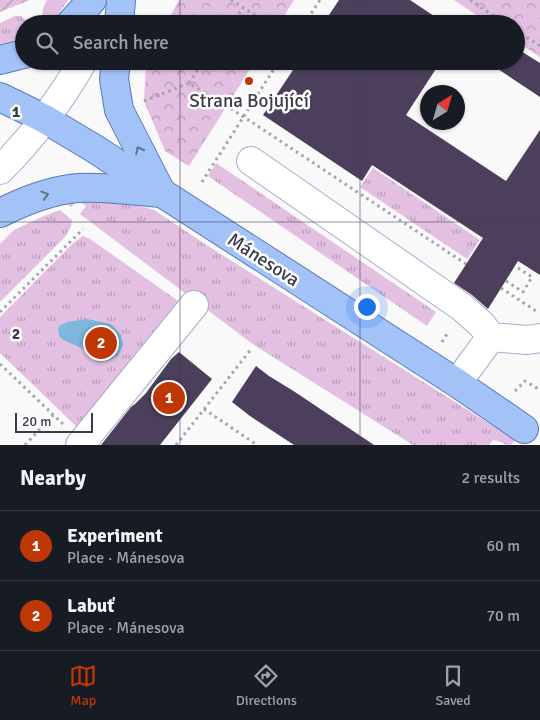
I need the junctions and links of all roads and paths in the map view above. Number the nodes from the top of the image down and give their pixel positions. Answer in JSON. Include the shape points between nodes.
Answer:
{"nodes":[{"id":1,"x":92,"y":0,"type":"edge"},
{"id":2,"x":119,"y":0,"type":"edge"},
{"id":3,"x":231,"y":0,"type":"edge"},
{"id":4,"x":320,"y":0,"type":"edge"},
{"id":5,"x":470,"y":0,"type":"edge"},
{"id":6,"x":242,"y":8,"type":"junction"},
{"id":7,"x":78,"y":15,"type":"edge"},
{"id":8,"x":110,"y":15,"type":"edge"},
{"id":9,"x":119,"y":15,"type":"edge"},
{"id":10,"x":237,"y":15,"type":"edge"},
{"id":11,"x":254,"y":15,"type":"edge"},
{"id":12,"x":310,"y":15,"type":"edge"},
{"id":13,"x":492,"y":15,"type":"edge"},
{"id":14,"x":525,"y":36,"type":"edge"},
{"id":15,"x":540,"y":46,"type":"edge"},
{"id":16,"x":15,"y":56,"type":"edge"},
{"id":17,"x":0,"y":60,"type":"edge"},
{"id":18,"x":78,"y":70,"type":"edge"},
{"id":19,"x":115,"y":70,"type":"edge"},
{"id":20,"x":198,"y":70,"type":"edge"},
{"id":21,"x":273,"y":70,"type":"edge"},
{"id":22,"x":189,"y":83,"type":"junction"},
{"id":23,"x":0,"y":97,"type":"edge"},
{"id":24,"x":144,"y":101,"type":"dead end"},
{"id":25,"x":244,"y":117,"type":"junction"},
{"id":26,"x":45,"y":119,"type":"junction"},
{"id":27,"x":251,"y":161,"type":"dead end"},
{"id":28,"x":0,"y":170,"type":"edge"},
{"id":29,"x":202,"y":182,"type":"dead end"},
{"id":30,"x":162,"y":193,"type":"junction"},
{"id":31,"x":0,"y":213,"type":"edge"},
{"id":32,"x":84,"y":228,"type":"dead end"},
{"id":33,"x":466,"y":264,"type":"dead end"},
{"id":34,"x":515,"y":266,"type":"dead end"},
{"id":35,"x":506,"y":281,"type":"dead end"},
{"id":36,"x":501,"y":288,"type":"dead end"},
{"id":37,"x":194,"y":305,"type":"dead end"},
{"id":38,"x":0,"y":312,"type":"edge"},
{"id":39,"x":540,"y":314,"type":"edge"},
{"id":40,"x":491,"y":337,"type":"junction"},
{"id":41,"x":540,"y":338,"type":"edge"},
{"id":42,"x":252,"y":348,"type":"dead end"},
{"id":43,"x":0,"y":364,"type":"edge"},
{"id":44,"x":457,"y":383,"type":"junction"},
{"id":45,"x":540,"y":390,"type":"edge"},
{"id":46,"x":514,"y":392,"type":"dead end"},
{"id":47,"x":204,"y":409,"type":"junction"},
{"id":48,"x":52,"y":414,"type":"junction"},
{"id":49,"x":524,"y":429,"type":"dead end"},
{"id":50,"x":81,"y":444,"type":"edge"},
{"id":51,"x":25,"y":445,"type":"edge"},
{"id":52,"x":176,"y":445,"type":"edge"},
{"id":53,"x":257,"y":445,"type":"edge"}],
"edges":[{"from":1,"to":7,"type":"main road"},
{"from":2,"to":8,"type":"street"},
{"from":2,"to":9,"type":"main road"},
{"from":3,"to":6,"type":"path"},
{"from":4,"to":12,"type":"path"},
{"from":5,"to":13,"type":"path"},
{"from":6,"to":10,"type":"path"},
{"from":6,"to":11,"type":"path"},
{"from":14,"to":15,"type":"path"},
{"from":16,"to":17,"type":"main road"},
{"from":18,"to":26,"type":"street"},
{"from":30,"to":19,"type":"main road","one_way":true,"via":[[119,110]]},
{"from":20,"to":22,"type":"path"},
{"from":21,"to":25,"type":"path"},
{"from":22,"to":24,"type":"path"},
{"from":22,"to":25,"type":"path"},
{"from":23,"to":26,"type":"main road","name":"Mánesova"},
{"from":25,"to":29,"type":"path"},
{"from":25,"to":33,"type":"path"},
{"from":26,"to":28,"type":"street"},
{"from":26,"to":30,"type":"main road","name":"Mánesova"},
{"from":27,"to":40,"type":"street","via":[[463,308]]},
{"from":31,"to":30,"type":"main road","one_way":true,"via":[[40,196],[72,188]]},
{"from":30,"to":44,"type":"main road","name":"Mánesova"},
{"from":32,"to":38,"type":"path"},
{"from":34,"to":35,"type":"path","via":[[532,277],[523,292]]},
{"from":36,"to":39,"type":"path"},
{"from":37,"to":50,"type":"street"},
{"from":40,"to":41,"type":"street"},
{"from":40,"to":44,"type":"street"},
{"from":42,"to":47,"type":"path"},
{"from":43,"to":48,"type":"path"},
{"from":44,"to":49,"type":"main road","name":"Mánesova"},
{"from":45,"to":46,"type":"path","via":[[525,381]]},
{"from":47,"to":52,"type":"path"},
{"from":47,"to":53,"type":"path"},
{"from":48,"to":50,"type":"path"},
{"from":48,"to":51,"type":"path"}]}
